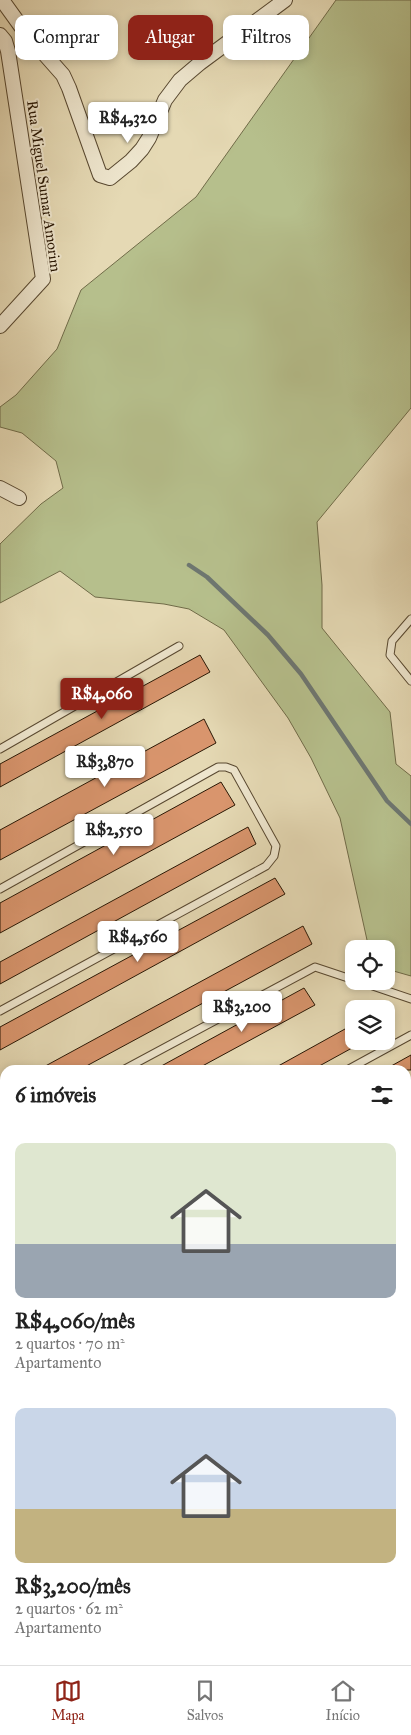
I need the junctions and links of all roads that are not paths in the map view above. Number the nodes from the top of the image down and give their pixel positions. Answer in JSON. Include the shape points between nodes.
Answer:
{"nodes":[{"id":1,"x":2,"y":0,"type":"edge"},
{"id":2,"x":285,"y":0,"type":"edge"},
{"id":3,"x":0,"y":35,"type":"edge"},
{"id":4,"x":0,"y":326,"type":"edge"},
{"id":5,"x":0,"y":488,"type":"edge"},
{"id":6,"x":19,"y":498,"type":"dead end"},
{"id":7,"x":411,"y":619,"type":"edge"},
{"id":8,"x":179,"y":646,"type":"dead end"},
{"id":9,"x":411,"y":681,"type":"edge"},
{"id":10,"x":0,"y":750,"type":"edge"},
{"id":11,"x":0,"y":889,"type":"edge"},
{"id":12,"x":345,"y":977,"type":"edge"},
{"id":13,"x":384,"y":990,"type":"edge"},
{"id":14,"x":411,"y":999,"type":"edge"},
{"id":15,"x":0,"y":1010,"type":"edge"},
{"id":16,"x":411,"y":1035,"type":"edge"},
{"id":17,"x":132,"y":1065,"type":"edge"},
{"id":18,"x":356,"y":1065,"type":"edge"}],
"edges":[{"from":1,"to":2,"type":"street","via":[[63,75],[100,175],[110,178],[142,149],[164,100],[180,80]]},
{"from":3,"to":4,"type":"street","name":"Rua Miguel Sumar Amorim","via":[[8,51],[43,279]]},
{"from":5,"to":6,"type":"street"},
{"from":7,"to":9,"type":"lane","via":[[392,641],[390,655]]},
{"from":8,"to":10,"type":"lane"},
{"from":11,"to":15,"type":"lane","via":[[218,767],[234,770],[276,846],[274,856],[266,866]]},
{"from":12,"to":17,"type":"lane","via":[[315,967]]},
{"from":13,"to":14,"type":"lane"},
{"from":16,"to":18,"type":"lane"}]}
